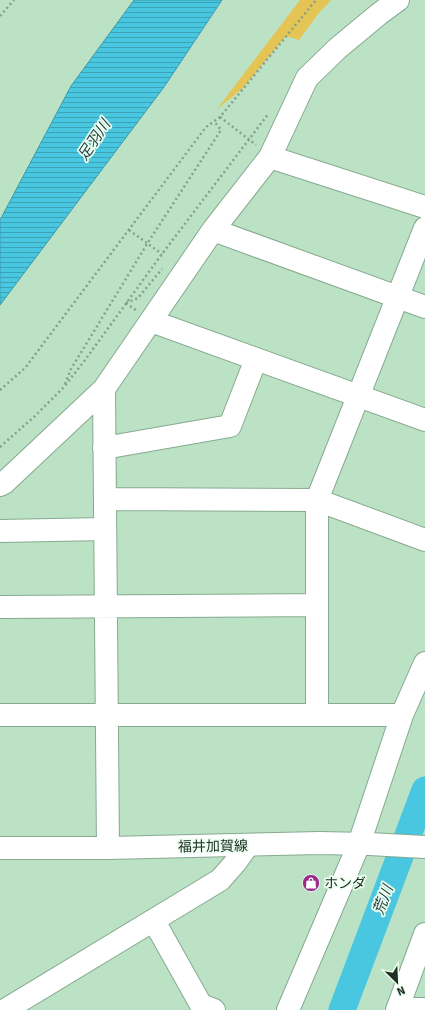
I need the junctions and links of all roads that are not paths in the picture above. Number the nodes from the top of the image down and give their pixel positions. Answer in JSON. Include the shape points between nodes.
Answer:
{"nodes":[{"id":1,"x":398,"y":0,"type":"edge"},
{"id":2,"x":270,"y":157,"type":"junction"},
{"id":3,"x":425,"y":207,"type":"edge"},
{"id":4,"x":425,"y":228,"type":"edge"},
{"id":5,"x":213,"y":230,"type":"junction"},
{"id":6,"x":398,"y":297,"type":"junction"},
{"id":7,"x":425,"y":307,"type":"edge"},
{"id":8,"x":151,"y":321,"type":"junction"},
{"id":9,"x":256,"y":359,"type":"junction"},
{"id":10,"x":104,"y":389,"type":"junction"},
{"id":11,"x":359,"y":396,"type":"junction"},
{"id":12,"x":425,"y":420,"type":"edge"},
{"id":13,"x":104,"y":448,"type":"junction"},
{"id":14,"x":0,"y":485,"type":"edge"},
{"id":15,"x":105,"y":499,"type":"junction"},
{"id":16,"x":317,"y":500,"type":"junction"},
{"id":17,"x":0,"y":530,"type":"edge"},
{"id":18,"x":105,"y":530,"type":"junction"},
{"id":19,"x":425,"y":540,"type":"edge"},
{"id":20,"x":317,"y":605,"type":"junction"},
{"id":21,"x":0,"y":606,"type":"edge"},
{"id":22,"x":106,"y":606,"type":"junction"},
{"id":23,"x":425,"y":663,"type":"edge"},
{"id":24,"x":0,"y":715,"type":"edge"},
{"id":25,"x":107,"y":715,"type":"junction"},
{"id":26,"x":317,"y":715,"type":"junction"},
{"id":27,"x":402,"y":715,"type":"junction"},
{"id":28,"x":364,"y":844,"type":"junction"},
{"id":29,"x":248,"y":845,"type":"junction"},
{"id":30,"x":425,"y":847,"type":"edge"},
{"id":31,"x":0,"y":848,"type":"edge"},
{"id":32,"x":108,"y":848,"type":"junction"},
{"id":33,"x":154,"y":920,"type":"junction"},
{"id":34,"x":425,"y":934,"type":"edge"},
{"id":35,"x":203,"y":1008,"type":"edge"},
{"id":36,"x":8,"y":1009,"type":"edge"},
{"id":37,"x":425,"y":1009,"type":"edge"},
{"id":38,"x":288,"y":1010,"type":"edge"},
{"id":39,"x":398,"y":1010,"type":"edge"}],
"edges":[{"from":1,"to":2,"type":"street","via":[[338,48],[307,78]]},
{"from":2,"to":3,"type":"street"},
{"from":2,"to":5,"type":"street"},
{"from":4,"to":6,"type":"street"},
{"from":5,"to":6,"type":"street"},
{"from":5,"to":8,"type":"street"},
{"from":6,"to":7,"type":"street"},
{"from":6,"to":11,"type":"street"},
{"from":8,"to":9,"type":"street"},
{"from":8,"to":10,"type":"street"},
{"from":9,"to":11,"type":"street"},
{"from":9,"to":13,"type":"street","via":[[230,426]]},
{"from":10,"to":13,"type":"street"},
{"from":10,"to":14,"type":"street"},
{"from":11,"to":12,"type":"street"},
{"from":11,"to":16,"type":"street"},
{"from":13,"to":15,"type":"street"},
{"from":15,"to":16,"type":"street"},
{"from":15,"to":18,"type":"street"},
{"from":16,"to":19,"type":"street"},
{"from":16,"to":20,"type":"street"},
{"from":17,"to":18,"type":"street"},
{"from":18,"to":22,"type":"street"},
{"from":20,"to":22,"type":"street"},
{"from":20,"to":26,"type":"street"},
{"from":21,"to":22,"type":"street"},
{"from":22,"to":25,"type":"street"},
{"from":23,"to":27,"type":"street"},
{"from":24,"to":25,"type":"street"},
{"from":25,"to":26,"type":"street"},
{"from":25,"to":32,"type":"street"},
{"from":26,"to":27,"type":"street"},
{"from":27,"to":28,"type":"street"},
{"from":28,"to":29,"type":"street","name":"福井加賀線"},
{"from":28,"to":30,"type":"street","name":"福井加賀線"},
{"from":28,"to":38,"type":"street"},
{"from":29,"to":32,"type":"street","name":"福井加賀線"},
{"from":29,"to":33,"type":"street","via":[[220,880]]},
{"from":31,"to":32,"type":"street","name":"福井加賀線"},
{"from":33,"to":35,"type":"street"},
{"from":33,"to":36,"type":"street"},
{"from":34,"to":39,"type":"street"},
{"from":37,"to":39,"type":"street"}]}
